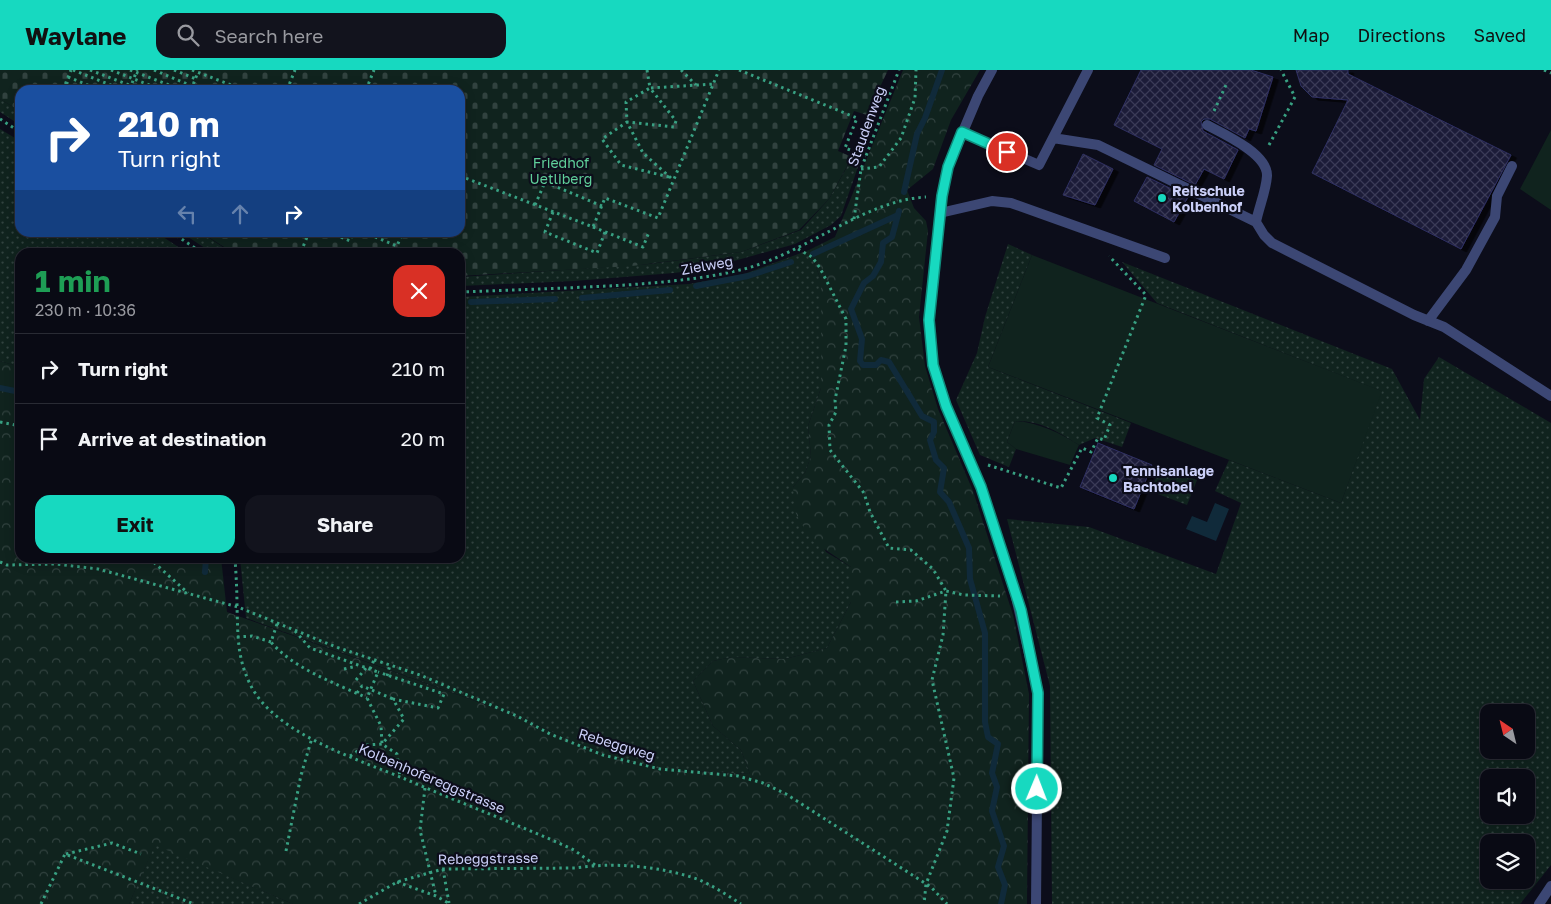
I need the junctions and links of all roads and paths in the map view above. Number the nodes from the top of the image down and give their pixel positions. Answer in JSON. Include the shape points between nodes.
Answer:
{"nodes":[{"id":1,"x":72,"y":70,"type":"edge"},
{"id":2,"x":90,"y":70,"type":"edge"},
{"id":3,"x":110,"y":70,"type":"edge"},
{"id":4,"x":130,"y":70,"type":"edge"},
{"id":5,"x":154,"y":70,"type":"edge"},
{"id":6,"x":174,"y":70,"type":"edge"},
{"id":7,"x":192,"y":70,"type":"edge"},
{"id":8,"x":295,"y":70,"type":"edge"},
{"id":9,"x":374,"y":70,"type":"edge"},
{"id":10,"x":647,"y":70,"type":"edge"},
{"id":11,"x":682,"y":70,"type":"edge"},
{"id":12,"x":719,"y":70,"type":"edge"},
{"id":13,"x":739,"y":70,"type":"edge"},
{"id":14,"x":899,"y":70,"type":"edge"},
{"id":15,"x":916,"y":70,"type":"edge"},
{"id":16,"x":992,"y":70,"type":"edge"},
{"id":17,"x":1088,"y":70,"type":"edge"},
{"id":18,"x":1282,"y":70,"type":"edge"},
{"id":19,"x":1544,"y":70,"type":"edge"},
{"id":20,"x":137,"y":71,"type":"edge"},
{"id":21,"x":198,"y":72,"type":"junction"},
{"id":22,"x":1551,"y":73,"type":"edge"},
{"id":23,"x":68,"y":78,"type":"junction"},
{"id":24,"x":196,"y":78,"type":"junction"},
{"id":25,"x":133,"y":79,"type":"junction"},
{"id":26,"x":66,"y":83,"type":"joint"},
{"id":27,"x":714,"y":84,"type":"junction"},
{"id":28,"x":71,"y":85,"type":"edge"},
{"id":29,"x":87,"y":85,"type":"edge"},
{"id":30,"x":110,"y":85,"type":"edge"},
{"id":31,"x":128,"y":85,"type":"edge"},
{"id":32,"x":131,"y":85,"type":"edge"},
{"id":33,"x":149,"y":85,"type":"edge"},
{"id":34,"x":170,"y":85,"type":"edge"},
{"id":35,"x":190,"y":85,"type":"edge"},
{"id":36,"x":192,"y":85,"type":"edge"},
{"id":37,"x":231,"y":85,"type":"edge"},
{"id":38,"x":289,"y":85,"type":"edge"},
{"id":39,"x":368,"y":85,"type":"edge"},
{"id":40,"x":696,"y":85,"type":"junction"},
{"id":41,"x":1226,"y":85,"type":"dead end"},
{"id":42,"x":650,"y":88,"type":"junction"},
{"id":43,"x":0,"y":119,"type":"edge"},
{"id":44,"x":627,"y":122,"type":"junction"},
{"id":45,"x":1207,"y":125,"type":"joint"},
{"id":46,"x":15,"y":129,"type":"edge"},
{"id":47,"x":962,"y":132,"type":"junction"},
{"id":48,"x":1054,"y":138,"type":"junction"},
{"id":49,"x":866,"y":156,"type":"junction"},
{"id":50,"x":1257,"y":157,"type":"junction"},
{"id":51,"x":1512,"y":166,"type":"dead end"},
{"id":52,"x":861,"y":169,"type":"junction"},
{"id":53,"x":465,"y":178,"type":"edge"},
{"id":54,"x":673,"y":178,"type":"junction"},
{"id":55,"x":942,"y":196,"type":"junction"},
{"id":56,"x":535,"y":205,"type":"junction"},
{"id":57,"x":602,"y":206,"type":"junction"},
{"id":58,"x":553,"y":212,"type":"junction"},
{"id":59,"x":940,"y":213,"type":"junction"},
{"id":60,"x":854,"y":220,"type":"junction"},
{"id":61,"x":1256,"y":222,"type":"junction"},
{"id":62,"x":593,"y":227,"type":"junction"},
{"id":63,"x":605,"y":232,"type":"junction"},
{"id":64,"x":649,"y":232,"type":"dead end"},
{"id":65,"x":1096,"y":233,"type":"junction"},
{"id":66,"x":178,"y":237,"type":"edge"},
{"id":67,"x":341,"y":237,"type":"edge"},
{"id":68,"x":351,"y":237,"type":"edge"},
{"id":69,"x":375,"y":237,"type":"edge"},
{"id":70,"x":401,"y":237,"type":"edge"},
{"id":71,"x":195,"y":248,"type":"edge"},
{"id":72,"x":798,"y":249,"type":"junction"},
{"id":73,"x":1165,"y":258,"type":"dead end"},
{"id":74,"x":465,"y":292,"type":"edge"},
{"id":75,"x":1428,"y":321,"type":"junction"},
{"id":76,"x":1551,"y":396,"type":"edge"},
{"id":77,"x":0,"y":422,"type":"edge"},
{"id":78,"x":15,"y":425,"type":"edge"},
{"id":79,"x":968,"y":459,"type":"junction"},
{"id":80,"x":0,"y":562,"type":"edge"},
{"id":81,"x":155,"y":563,"type":"edge"},
{"id":82,"x":235,"y":563,"type":"edge"},
{"id":83,"x":946,"y":591,"type":"junction"},
{"id":84,"x":188,"y":593,"type":"junction"},
{"id":85,"x":991,"y":597,"type":"dead end"},
{"id":86,"x":896,"y":602,"type":"dead end"},
{"id":87,"x":238,"y":607,"type":"junction"},
{"id":88,"x":277,"y":624,"type":"junction"},
{"id":89,"x":294,"y":631,"type":"junction"},
{"id":90,"x":237,"y":637,"type":"junction"},
{"id":91,"x":271,"y":642,"type":"junction"},
{"id":92,"x":374,"y":660,"type":"junction"},
{"id":93,"x":390,"y":665,"type":"junction"},
{"id":94,"x":358,"y":666,"type":"junction"},
{"id":95,"x":344,"y":669,"type":"dead end"},
{"id":96,"x":368,"y":669,"type":"junction"},
{"id":97,"x":378,"y":672,"type":"junction"},
{"id":98,"x":387,"y":676,"type":"junction"},
{"id":99,"x":356,"y":680,"type":"dead end"},
{"id":100,"x":370,"y":690,"type":"junction"},
{"id":101,"x":357,"y":694,"type":"junction"},
{"id":102,"x":367,"y":698,"type":"junction"},
{"id":103,"x":392,"y":699,"type":"junction"},
{"id":104,"x":312,"y":738,"type":"junction"},
{"id":105,"x":382,"y":744,"type":"junction"},
{"id":106,"x":350,"y":756,"type":"junction"},
{"id":107,"x":400,"y":777,"type":"junction"},
{"id":108,"x":425,"y":788,"type":"junction"},
{"id":109,"x":286,"y":851,"type":"dead end"},
{"id":110,"x":65,"y":854,"type":"junction"},
{"id":111,"x":141,"y":854,"type":"dead end"},
{"id":112,"x":595,"y":865,"type":"junction"},
{"id":113,"x":443,"y":869,"type":"junction"},
{"id":114,"x":431,"y":871,"type":"junction"},
{"id":115,"x":397,"y":882,"type":"junction"},
{"id":116,"x":926,"y":884,"type":"junction"},
{"id":117,"x":1551,"y":886,"type":"edge"},
{"id":118,"x":436,"y":896,"type":"junction"},
{"id":119,"x":41,"y":904,"type":"edge"},
{"id":120,"x":194,"y":904,"type":"edge"},
{"id":121,"x":359,"y":904,"type":"edge"},
{"id":122,"x":450,"y":904,"type":"edge"},
{"id":123,"x":740,"y":904,"type":"edge"},
{"id":124,"x":924,"y":904,"type":"edge"},
{"id":125,"x":947,"y":904,"type":"edge"},
{"id":126,"x":1036,"y":904,"type":"edge"},
{"id":127,"x":1539,"y":904,"type":"edge"}],
"edges":[{"from":1,"to":23,"type":"path"},
{"from":1,"to":30,"type":"path"},
{"from":2,"to":31,"type":"path"},
{"from":3,"to":25,"type":"path"},
{"from":4,"to":20,"type":"path"},
{"from":5,"to":35,"type":"path"},
{"from":6,"to":24,"type":"path"},
{"from":7,"to":21,"type":"path"},
{"from":8,"to":38,"type":"path"},
{"from":9,"to":39,"type":"path"},
{"from":10,"to":42,"type":"path"},
{"from":11,"to":40,"type":"path"},
{"from":12,"to":27,"type":"path"},
{"from":13,"to":49,"type":"path","via":[[857,118],[845,148]]},
{"from":14,"to":49,"type":"path","name":"Staudenweg"},
{"from":15,"to":52,"type":"path","via":[[915,98],[901,138],[880,167]]},
{"from":16,"to":47,"type":"street"},
{"from":17,"to":48,"type":"street"},
{"from":18,"to":50,"type":"path","via":[[1295,97],[1270,146],[1264,143]]},
{"from":19,"to":22,"type":"path"},
{"from":20,"to":25,"type":"path"},
{"from":20,"to":34,"type":"path"},
{"from":21,"to":24,"type":"path"},
{"from":21,"to":37,"type":"path"},
{"from":23,"to":26,"type":"path"},
{"from":23,"to":29,"type":"path"},
{"from":24,"to":36,"type":"path"},
{"from":25,"to":32,"type":"path"},
{"from":25,"to":33,"type":"path"},
{"from":26,"to":28,"type":"path"},
{"from":27,"to":40,"type":"path"},
{"from":27,"to":54,"type":"path"},
{"from":40,"to":42,"type":"path"},
{"from":41,"to":45,"type":"path"},
{"from":42,"to":44,"type":"path","via":[[626,102]]},
{"from":42,"to":44,"type":"path","via":[[676,121],[674,127]]},
{"from":43,"to":46,"type":"path"},
{"from":44,"to":54,"type":"path","via":[[643,153]]},
{"from":44,"to":54,"type":"path","via":[[602,139],[621,165]]},
{"from":45,"to":50,"type":"street","via":[[1232,138]]},
{"from":47,"to":48,"type":"street","via":[[1039,165]]},
{"from":47,"to":55,"type":"street","via":[[948,167]]},
{"from":48,"to":61,"type":"street","via":[[1098,145]]},
{"from":49,"to":52,"type":"path","name":"Staudenweg"},
{"from":50,"to":61,"type":"street","via":[[1267,175]]},
{"from":51,"to":75,"type":"street","via":[[1497,196],[1495,217],[1466,270]]},
{"from":52,"to":60,"type":"path","name":"Staudenweg"},
{"from":53,"to":56,"type":"path"},
{"from":54,"to":57,"type":"path","via":[[658,218],[605,198]]},
{"from":55,"to":59,"type":"street"},
{"from":55,"to":60,"type":"path","name":"Zielweg","via":[[893,202]]},
{"from":56,"to":57,"type":"path","via":[[545,182]]},
{"from":56,"to":58,"type":"path"},
{"from":57,"to":62,"type":"path"},
{"from":58,"to":62,"type":"path"},
{"from":58,"to":63,"type":"path","via":[[546,232],[597,253]]},
{"from":59,"to":65,"type":"street","via":[[982,202],[1002,201]]},
{"from":59,"to":79,"type":"street","via":[[929,320],[933,365]]},
{"from":60,"to":72,"type":"path","name":"Zielweg"},
{"from":61,"to":75,"type":"street","via":[[1272,242]]},
{"from":62,"to":63,"type":"path"},
{"from":63,"to":64,"type":"path","via":[[643,247]]},
{"from":65,"to":73,"type":"street"},
{"from":65,"to":79,"type":"path","via":[[1108,256],[1146,295],[1097,418],[1110,424],[1104,440],[1098,438],[1091,452],[1082,448],[1061,488]]},
{"from":66,"to":71,"type":"path"},
{"from":67,"to":68,"type":"path","via":[[350,241]]},
{"from":69,"to":70,"type":"path","via":[[397,246]]},
{"from":72,"to":74,"type":"path","name":"Zielweg","via":[[741,270],[677,281]]},
{"from":72,"to":83,"type":"path","via":[[812,257],[846,319],[846,346],[835,400],[836,412],[829,425],[830,450],[864,493],[889,548],[911,550],[933,569]]},
{"from":75,"to":76,"type":"street","via":[[1444,327]]},
{"from":77,"to":78,"type":"path"},
{"from":79,"to":126,"type":"street","via":[[981,487],[1021,610],[1038,693]]},
{"from":80,"to":84,"type":"path","name":"Rebeggweg","via":[[98,569]]},
{"from":81,"to":84,"type":"path"},
{"from":82,"to":87,"type":"path","name":"Kolbenhofereggstrasse"},
{"from":83,"to":85,"type":"path"},
{"from":83,"to":86,"type":"path","via":[[916,601]]},
{"from":83,"to":116,"type":"path","via":[[943,635],[932,680],[954,778],[947,831]]},
{"from":84,"to":87,"type":"path","name":"Rebeggweg"},
{"from":87,"to":88,"type":"path","name":"Rebeggweg"},
{"from":87,"to":90,"type":"path","name":"Kolbenhofereggstrasse"},
{"from":88,"to":89,"type":"path","name":"Rebeggweg"},
{"from":88,"to":91,"type":"path"},
{"from":89,"to":92,"type":"path","name":"Rebeggweg"},
{"from":89,"to":94,"type":"path","via":[[310,648]]},
{"from":90,"to":91,"type":"path","via":[[252,636]]},
{"from":90,"to":104,"type":"path","name":"Kolbenhofereggstrasse","via":[[244,670],[260,701]]},
{"from":91,"to":101,"type":"path","via":[[279,652]]},
{"from":92,"to":93,"type":"path","name":"Rebeggweg"},
{"from":92,"to":96,"type":"path"},
{"from":93,"to":98,"type":"path"},
{"from":93,"to":116,"type":"path","name":"Rebeggweg","via":[[603,755],[660,769],[738,776],[762,783],[786,794]]},
{"from":94,"to":95,"type":"path"},
{"from":94,"to":96,"type":"path"},
{"from":96,"to":97,"type":"path"},
{"from":96,"to":99,"type":"path"},
{"from":97,"to":98,"type":"path"},
{"from":97,"to":100,"type":"path"},
{"from":98,"to":103,"type":"path","via":[[444,694],[438,708]]},
{"from":100,"to":101,"type":"path","via":[[362,686]]},
{"from":100,"to":102,"type":"path"},
{"from":100,"to":103,"type":"path"},
{"from":101,"to":102,"type":"path"},
{"from":102,"to":105,"type":"path","via":[[381,726]]},
{"from":103,"to":105,"type":"path","via":[[404,720]]},
{"from":104,"to":106,"type":"path","name":"Kolbenhofereggstrasse"},
{"from":104,"to":109,"type":"path"},
{"from":105,"to":106,"type":"path","via":[[367,745]]},
{"from":105,"to":107,"type":"path","via":[[397,754]]},
{"from":106,"to":107,"type":"path","name":"Kolbenhofereggstrasse"},
{"from":107,"to":108,"type":"path","name":"Kolbenhofereggstrasse"},
{"from":108,"to":112,"type":"path","name":"Kolbenhofereggstrasse","via":[[552,840]]},
{"from":108,"to":114,"type":"path","via":[[420,830]]},
{"from":110,"to":111,"type":"path","via":[[112,843]]},
{"from":110,"to":119,"type":"path"},
{"from":110,"to":120,"type":"path"},
{"from":112,"to":113,"type":"path","name":"Rebeggstrasse"},
{"from":112,"to":123,"type":"path","via":[[657,869],[679,874],[699,880]]},
{"from":113,"to":114,"type":"path","name":"Rebeggstrasse"},
{"from":113,"to":122,"type":"path"},
{"from":114,"to":115,"type":"path","name":"Rebeggstrasse"},
{"from":114,"to":118,"type":"path"},
{"from":115,"to":118,"type":"path"},
{"from":115,"to":121,"type":"path","name":"Rebeggstrasse"},
{"from":116,"to":124,"type":"path"},
{"from":116,"to":125,"type":"path","name":"Rebeggweg"},
{"from":117,"to":127,"type":"street"},
{"from":118,"to":122,"type":"path"}]}
